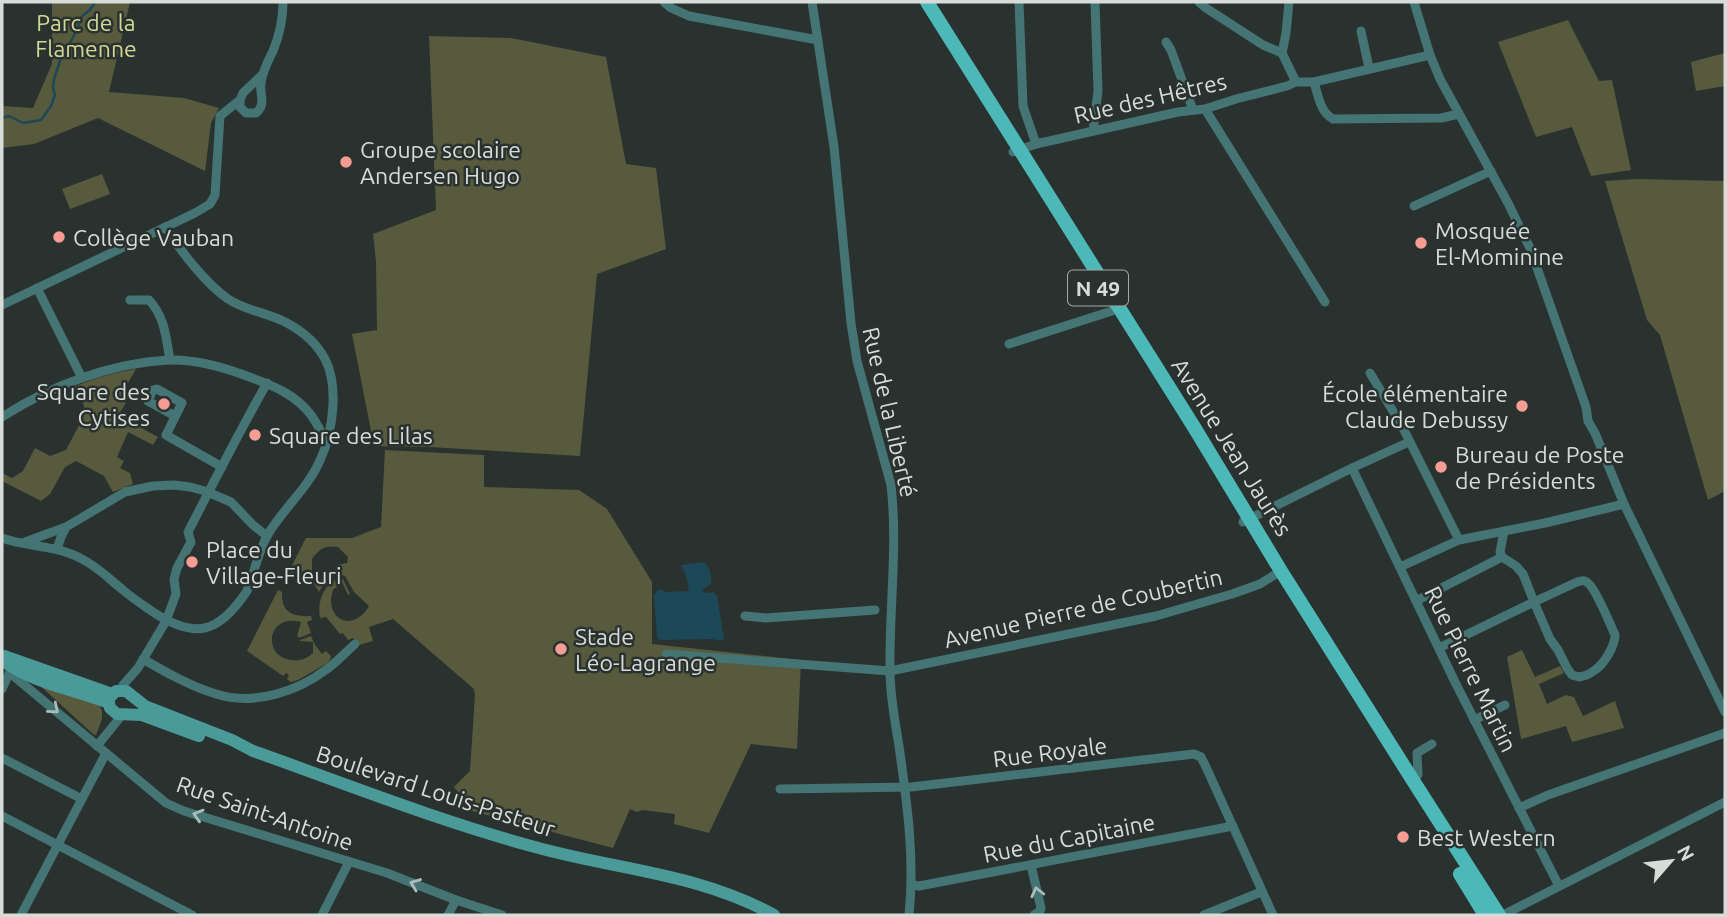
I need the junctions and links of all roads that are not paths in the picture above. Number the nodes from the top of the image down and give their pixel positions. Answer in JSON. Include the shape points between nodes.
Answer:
{"nodes":[{"id":1,"x":283,"y":2,"type":"edge"},
{"id":2,"x":664,"y":2,"type":"edge"},
{"id":3,"x":812,"y":2,"type":"edge"},
{"id":4,"x":919,"y":2,"type":"edge"},
{"id":5,"x":927,"y":2,"type":"edge"},
{"id":6,"x":1019,"y":2,"type":"edge"},
{"id":7,"x":1096,"y":2,"type":"edge"},
{"id":8,"x":1199,"y":2,"type":"edge"},
{"id":9,"x":1289,"y":2,"type":"edge"},
{"id":10,"x":1414,"y":2,"type":"edge"},
{"id":11,"x":1361,"y":31,"type":"dead end"},
{"id":12,"x":818,"y":40,"type":"junction"},
{"id":13,"x":1166,"y":42,"type":"dead end"},
{"id":14,"x":1282,"y":53,"type":"junction"},
{"id":15,"x":1430,"y":55,"type":"junction"},
{"id":16,"x":1369,"y":68,"type":"junction"},
{"id":17,"x":263,"y":74,"type":"junction"},
{"id":18,"x":1296,"y":82,"type":"junction"},
{"id":19,"x":1314,"y":82,"type":"junction"},
{"id":20,"x":246,"y":91,"type":"junction"},
{"id":21,"x":261,"y":95,"type":"junction"},
{"id":22,"x":240,"y":100,"type":"junction"},
{"id":23,"x":1205,"y":109,"type":"junction"},
{"id":24,"x":1193,"y":110,"type":"junction"},
{"id":25,"x":243,"y":111,"type":"junction"},
{"id":26,"x":1459,"y":114,"type":"junction"},
{"id":27,"x":219,"y":122,"type":"junction"},
{"id":28,"x":1093,"y":131,"type":"junction"},
{"id":29,"x":1036,"y":144,"type":"junction"},
{"id":30,"x":1016,"y":150,"type":"junction"},
{"id":31,"x":1491,"y":171,"type":"junction"},
{"id":32,"x":1414,"y":206,"type":"dead end"},
{"id":33,"x":165,"y":227,"type":"junction"},
{"id":34,"x":37,"y":288,"type":"junction"},
{"id":35,"x":130,"y":300,"type":"dead end"},
{"id":36,"x":1325,"y":302,"type":"dead end"},
{"id":37,"x":2,"y":304,"type":"edge"},
{"id":38,"x":1112,"y":311,"type":"junction"},
{"id":39,"x":1009,"y":344,"type":"dead end"},
{"id":40,"x":170,"y":360,"type":"junction"},
{"id":41,"x":1150,"y":365,"type":"junction"},
{"id":42,"x":1370,"y":373,"type":"dead end"},
{"id":43,"x":82,"y":378,"type":"junction"},
{"id":44,"x":267,"y":383,"type":"junction"},
{"id":45,"x":175,"y":416,"type":"dead end"},
{"id":46,"x":2,"y":417,"type":"edge"},
{"id":47,"x":1409,"y":442,"type":"junction"},
{"id":48,"x":327,"y":443,"type":"junction"},
{"id":49,"x":222,"y":467,"type":"junction"},
{"id":50,"x":1352,"y":468,"type":"junction"},
{"id":51,"x":210,"y":492,"type":"junction"},
{"id":52,"x":1623,"y":504,"type":"junction"},
{"id":53,"x":1246,"y":521,"type":"junction"},
{"id":54,"x":66,"y":527,"type":"junction"},
{"id":55,"x":1504,"y":531,"type":"junction"},
{"id":56,"x":52,"y":533,"type":"junction"},
{"id":57,"x":267,"y":536,"type":"junction"},
{"id":58,"x":2,"y":538,"type":"edge"},
{"id":59,"x":1459,"y":540,"type":"junction"},
{"id":60,"x":21,"y":543,"type":"junction"},
{"id":61,"x":53,"y":548,"type":"junction"},
{"id":62,"x":1502,"y":557,"type":"junction"},
{"id":63,"x":1400,"y":567,"type":"junction"},
{"id":64,"x":1278,"y":573,"type":"junction"},
{"id":65,"x":1416,"y":601,"type":"junction"},
{"id":66,"x":1534,"y":601,"type":"junction"},
{"id":67,"x":875,"y":610,"type":"dead end"},
{"id":68,"x":745,"y":616,"type":"dead end"},
{"id":69,"x":166,"y":621,"type":"junction"},
{"id":70,"x":355,"y":644,"type":"dead end"},
{"id":71,"x":1439,"y":648,"type":"junction"},
{"id":72,"x":666,"y":654,"type":"dead end"},
{"id":73,"x":143,"y":659,"type":"junction"},
{"id":74,"x":6,"y":664,"type":"edge"},
{"id":75,"x":890,"y":671,"type":"junction"},
{"id":76,"x":2,"y":689,"type":"edge"},
{"id":77,"x":119,"y":703,"type":"junction"},
{"id":78,"x":1505,"y":705,"type":"dead end"},
{"id":79,"x":1725,"y":712,"type":"edge"},
{"id":80,"x":1474,"y":720,"type":"junction"},
{"id":81,"x":1725,"y":733,"type":"edge"},
{"id":82,"x":1432,"y":744,"type":"dead end"},
{"id":83,"x":97,"y":746,"type":"junction"},
{"id":84,"x":106,"y":753,"type":"junction"},
{"id":85,"x":2,"y":758,"type":"edge"},
{"id":86,"x":1412,"y":779,"type":"junction"},
{"id":87,"x":904,"y":787,"type":"junction"},
{"id":88,"x":780,"y":789,"type":"dead end"},
{"id":89,"x":82,"y":799,"type":"junction"},
{"id":90,"x":1725,"y":802,"type":"edge"},
{"id":91,"x":1519,"y":808,"type":"junction"},
{"id":92,"x":2,"y":816,"type":"edge"},
{"id":93,"x":1233,"y":826,"type":"junction"},
{"id":94,"x":57,"y":846,"type":"junction"},
{"id":95,"x":349,"y":862,"type":"junction"},
{"id":96,"x":1031,"y":865,"type":"junction"},
{"id":97,"x":912,"y":885,"type":"junction"},
{"id":98,"x":1559,"y":886,"type":"junction"},
{"id":99,"x":1261,"y":892,"type":"junction"},
{"id":100,"x":456,"y":900,"type":"junction"},
{"id":101,"x":22,"y":915,"type":"edge"},
{"id":102,"x":192,"y":915,"type":"edge"},
{"id":103,"x":322,"y":915,"type":"edge"},
{"id":104,"x":447,"y":915,"type":"edge"},
{"id":105,"x":502,"y":915,"type":"edge"},
{"id":106,"x":774,"y":915,"type":"edge"},
{"id":107,"x":909,"y":915,"type":"edge"},
{"id":108,"x":1034,"y":915,"type":"edge"},
{"id":109,"x":1204,"y":915,"type":"edge"},
{"id":110,"x":1273,"y":915,"type":"edge"},
{"id":111,"x":1485,"y":915,"type":"edge"},
{"id":112,"x":1501,"y":915,"type":"edge"}],
"edges":[{"from":1,"to":17,"type":"street","via":[[281,30]]},
{"from":2,"to":12,"type":"street","via":[[689,16]]},
{"from":3,"to":12,"type":"street","name":"Rue de la Liberté"},
{"from":4,"to":30,"type":"main road","name":"Avenue Jean Jaurès","number":"N 49"},
{"from":5,"to":30,"type":"main road","name":"Avenue Jean Jaurès","number":"N 49"},
{"from":6,"to":29,"type":"street","via":[[1023,106]]},
{"from":7,"to":28,"type":"street","via":[[1098,91]]},
{"from":8,"to":14,"type":"street"},
{"from":9,"to":14,"type":"street"},
{"from":10,"to":15,"type":"street"},
{"from":11,"to":16,"type":"street"},
{"from":12,"to":75,"type":"street","name":"Rue de la Liberté","via":[[855,352],[891,485]]},
{"from":13,"to":24,"type":"street"},
{"from":14,"to":18,"type":"street"},
{"from":15,"to":16,"type":"street","name":"Rue des Hêtres"},
{"from":15,"to":26,"type":"street"},
{"from":16,"to":19,"type":"street","name":"Rue des Hêtres"},
{"from":17,"to":20,"type":"street"},
{"from":17,"to":21,"type":"street"},
{"from":18,"to":19,"type":"street","name":"Rue des Hêtres"},
{"from":18,"to":23,"type":"street","name":"Rue des Hêtres"},
{"from":19,"to":26,"type":"street","via":[[1322,109],[1333,119]]},
{"from":20,"to":21,"type":"street"},
{"from":20,"to":22,"type":"street"},
{"from":21,"to":25,"type":"street","via":[[259,111]]},
{"from":22,"to":25,"type":"street"},
{"from":22,"to":27,"type":"street"},
{"from":23,"to":24,"type":"street","name":"Rue des Hêtres"},
{"from":23,"to":36,"type":"street"},
{"from":24,"to":28,"type":"street","name":"Rue des Hêtres"},
{"from":25,"to":27,"type":"street"},
{"from":26,"to":31,"type":"street"},
{"from":27,"to":33,"type":"street","via":[[215,195],[195,214]]},
{"from":28,"to":29,"type":"street","name":"Rue des Hêtres"},
{"from":29,"to":30,"type":"street","name":"Rue des Hêtres"},
{"from":30,"to":38,"type":"main road","name":"Avenue Jean Jaurès","number":"N 49"},
{"from":30,"to":41,"type":"main road","name":"Avenue Jean Jaurès","number":"N 49"},
{"from":31,"to":32,"type":"street"},
{"from":31,"to":52,"type":"street","via":[[1530,248],[1588,421]]},
{"from":33,"to":34,"type":"street"},
{"from":33,"to":48,"type":"street","via":[[222,294],[285,322],[318,348],[331,376]]},
{"from":34,"to":37,"type":"street"},
{"from":34,"to":43,"type":"street"},
{"from":35,"to":40,"type":"street","via":[[149,300],[156,308]]},
{"from":38,"to":39,"type":"street"},
{"from":38,"to":41,"type":"main road","name":"Avenue Jean Jaurès","number":"N 49"},
{"from":40,"to":43,"type":"street"},
{"from":40,"to":44,"type":"street","via":[[238,372]]},
{"from":41,"to":53,"type":"main road","name":"Avenue Jean Jaurès","number":"N 49"},
{"from":42,"to":47,"type":"street"},
{"from":43,"to":46,"type":"street"},
{"from":44,"to":48,"type":"street","via":[[303,407]]},
{"from":44,"to":49,"type":"street"},
{"from":45,"to":49,"type":"street","via":[[166,435]]},
{"from":47,"to":50,"type":"street"},
{"from":47,"to":59,"type":"street"},
{"from":48,"to":57,"type":"street","via":[[303,490]]},
{"from":49,"to":51,"type":"street"},
{"from":50,"to":53,"type":"street"},
{"from":50,"to":63,"type":"street","name":"Rue Pierre Martin"},
{"from":51,"to":54,"type":"street","via":[[174,485],[136,489]]},
{"from":51,"to":57,"type":"street","via":[[231,502]]},
{"from":51,"to":69,"type":"street","via":[[188,532],[191,542],[177,568],[176,594]]},
{"from":52,"to":55,"type":"street"},
{"from":52,"to":79,"type":"street"},
{"from":53,"to":64,"type":"main road","name":"Avenue Jean Jaurès","number":"N 49"},
{"from":54,"to":56,"type":"street"},
{"from":54,"to":61,"type":"street"},
{"from":55,"to":59,"type":"street"},
{"from":55,"to":62,"type":"street"},
{"from":56,"to":60,"type":"street"},
{"from":56,"to":61,"type":"street"},
{"from":57,"to":69,"type":"street","via":[[247,591],[226,617],[215,625],[192,629]]},
{"from":58,"to":60,"type":"street"},
{"from":59,"to":63,"type":"street"},
{"from":60,"to":61,"type":"street"},
{"from":61,"to":69,"type":"street","via":[[102,570]]},
{"from":62,"to":65,"type":"street"},
{"from":62,"to":66,"type":"street","via":[[1523,574]]},
{"from":63,"to":65,"type":"street","name":"Rue Pierre Martin"},
{"from":64,"to":75,"type":"street","name":"Avenue Pierre de Coubertin","via":[[1231,594],[1156,616]]},
{"from":64,"to":86,"type":"main road","name":"Avenue Jean Jaurès","number":"N 49"},
{"from":64,"to":111,"type":"main road","name":"Avenue Jean Jaurès","number":"N 49"},
{"from":65,"to":71,"type":"street","name":"Rue Pierre Martin"},
{"from":66,"to":66,"type":"street","via":[[1587,582],[1615,635],[1599,668],[1587,675],[1572,675]]},
{"from":66,"to":71,"type":"street"},
{"from":67,"to":68,"type":"street"},
{"from":69,"to":73,"type":"street"},
{"from":70,"to":73,"type":"street","via":[[329,668],[293,689],[263,697],[216,695]]},
{"from":71,"to":80,"type":"street","name":"Rue Pierre Martin"},
{"from":72,"to":75,"type":"street","name":"Avenue Pierre de Coubertin"},
{"from":73,"to":77,"type":"street"},
{"from":74,"to":76,"type":"street"},
{"from":74,"to":77,"type":"main road","name":"Boulevard Louis-Pasteur","via":[[28,676]]},
{"from":74,"to":83,"type":"street","name":"Rue Saint-Antoine","one_way":true},
{"from":75,"to":87,"type":"street","name":"Rue de la Liberté"},
{"from":77,"to":83,"type":"street"},
{"from":77,"to":106,"type":"main road","name":"Boulevard Louis-Pasteur","via":[[230,747],[253,751],[496,837],[689,881]]},
{"from":78,"to":80,"type":"street"},
{"from":80,"to":91,"type":"street","name":"Rue Pierre Martin"},
{"from":81,"to":91,"type":"street"},
{"from":82,"to":86,"type":"street","via":[[1417,753],[1418,775]]},
{"from":83,"to":84,"type":"street","name":"Rue Saint-Antoine"},
{"from":84,"to":89,"type":"street"},
{"from":95,"to":84,"type":"street","name":"Rue Saint-Antoine","one_way":true,"via":[[166,803]]},
{"from":85,"to":89,"type":"street"},
{"from":86,"to":112,"type":"main road","name":"Avenue Jean Jaurès","number":"N 49"},
{"from":87,"to":88,"type":"street","name":"Rue Royale"},
{"from":87,"to":93,"type":"street","name":"Rue Royale","via":[[1194,754],[1201,757]]},
{"from":87,"to":97,"type":"street","name":"Rue de la Liberté"},
{"from":89,"to":94,"type":"street"},
{"from":90,"to":98,"type":"street"},
{"from":91,"to":98,"type":"street","name":"Rue Pierre Martin"},
{"from":92,"to":94,"type":"street"},
{"from":93,"to":96,"type":"street","name":"Rue du Capitaine"},
{"from":93,"to":99,"type":"street"},
{"from":94,"to":101,"type":"street"},
{"from":94,"to":102,"type":"street"},
{"from":100,"to":95,"type":"street","name":"Rue Saint-Antoine","one_way":true},
{"from":95,"to":103,"type":"street"},
{"from":96,"to":97,"type":"street","name":"Rue du Capitaine"},
{"from":108,"to":96,"type":"street","one_way":true,"via":[[1041,908]]},
{"from":97,"to":107,"type":"street","name":"Rue de la Liberté"},
{"from":98,"to":112,"type":"street"},
{"from":99,"to":109,"type":"street"},
{"from":99,"to":110,"type":"street"},
{"from":100,"to":104,"type":"street"},
{"from":100,"to":105,"type":"street","name":"Rue Saint-Antoine"}]}
